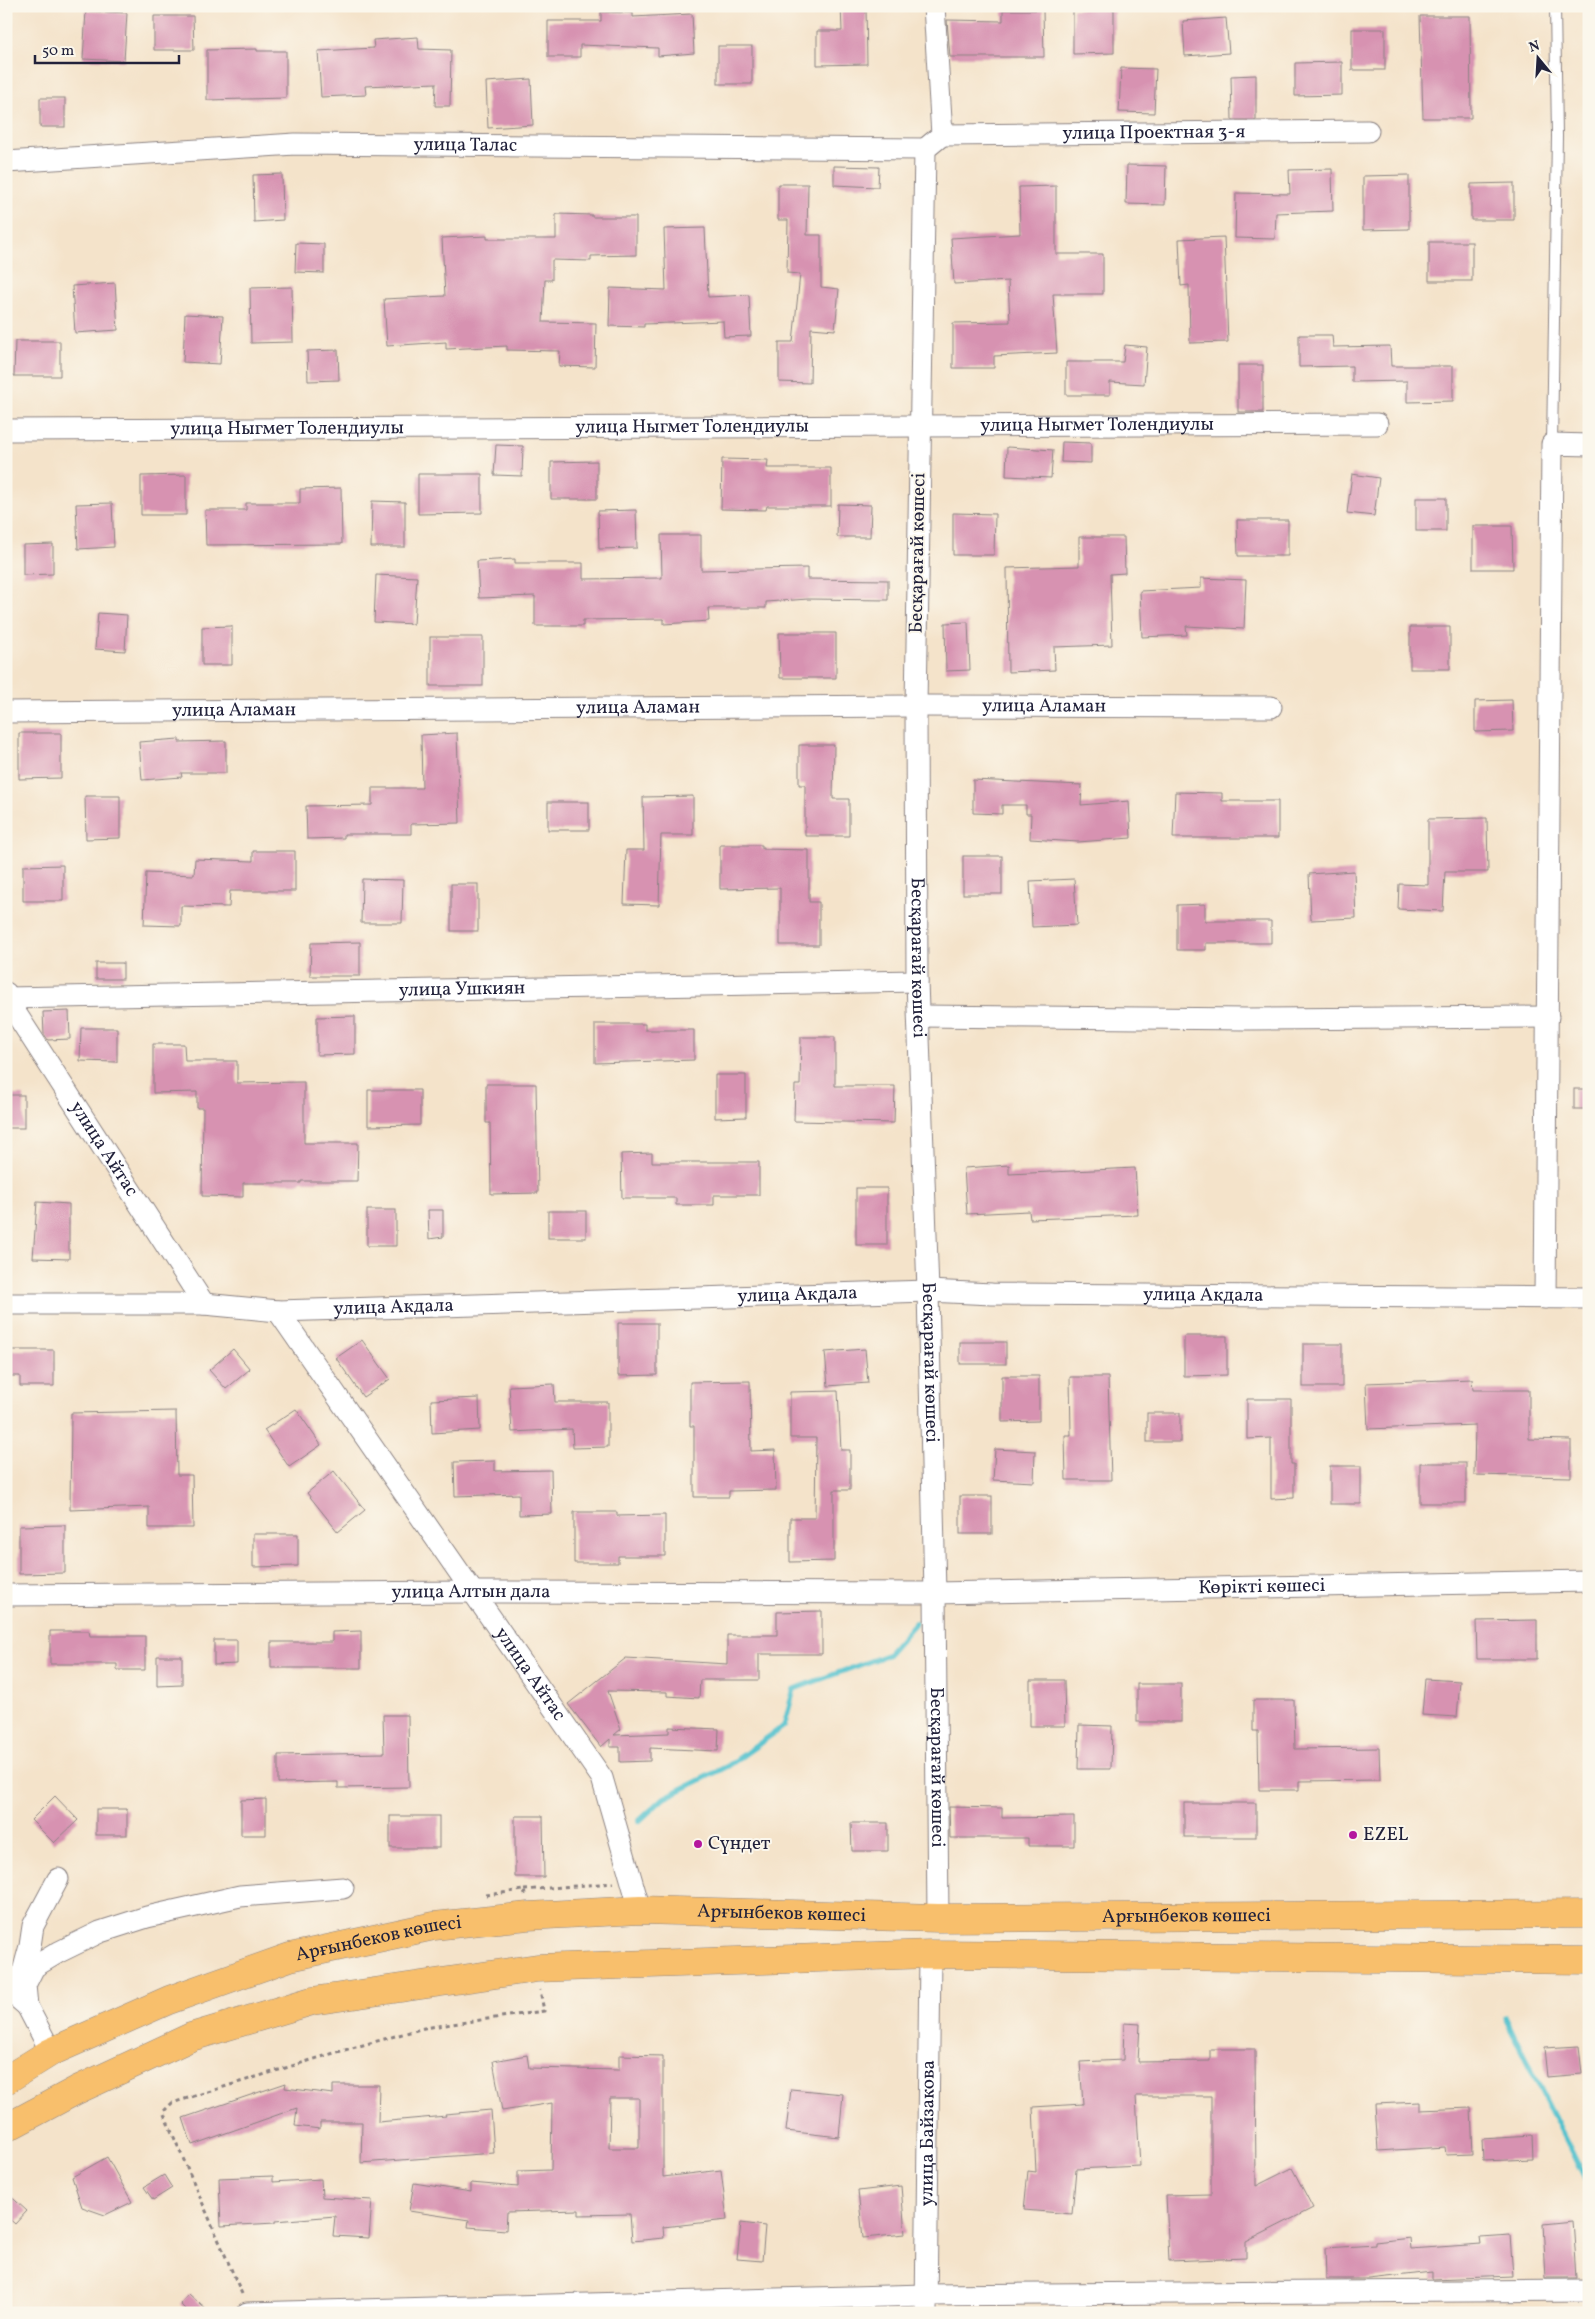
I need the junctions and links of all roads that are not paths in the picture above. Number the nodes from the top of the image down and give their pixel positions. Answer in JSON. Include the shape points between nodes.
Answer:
{"nodes":[{"id":1,"x":934,"y":6,"type":"edge"},
{"id":2,"x":1555,"y":6,"type":"edge"},
{"id":3,"x":1368,"y":131,"type":"dead end"},
{"id":4,"x":942,"y":135,"type":"junction"},
{"id":5,"x":925,"y":149,"type":"junction"},
{"id":6,"x":6,"y":162,"type":"edge"},
{"id":7,"x":1377,"y":424,"type":"dead end"},
{"id":8,"x":920,"y":426,"type":"junction"},
{"id":9,"x":6,"y":430,"type":"edge"},
{"id":10,"x":1552,"y":444,"type":"junction"},
{"id":11,"x":1589,"y":445,"type":"edge"},
{"id":12,"x":916,"y":706,"type":"junction"},
{"id":13,"x":1271,"y":707,"type":"dead end"},
{"id":14,"x":6,"y":712,"type":"edge"},
{"id":15,"x":917,"y":980,"type":"junction"},
{"id":16,"x":6,"y":993,"type":"edge"},
{"id":17,"x":6,"y":998,"type":"edge"},
{"id":18,"x":918,"y":1016,"type":"junction"},
{"id":19,"x":1548,"y":1017,"type":"junction"},
{"id":20,"x":928,"y":1291,"type":"junction"},
{"id":21,"x":1545,"y":1298,"type":"junction"},
{"id":22,"x":1589,"y":1298,"type":"edge"},
{"id":23,"x":6,"y":1304,"type":"edge"},
{"id":24,"x":204,"y":1304,"type":"junction"},
{"id":25,"x":278,"y":1311,"type":"junction"},
{"id":26,"x":1589,"y":1581,"type":"edge"},
{"id":27,"x":473,"y":1592,"type":"junction"},
{"id":28,"x":935,"y":1593,"type":"junction"},
{"id":29,"x":6,"y":1595,"type":"edge"},
{"id":30,"x":58,"y":1879,"type":"dead end"},
{"id":31,"x":343,"y":1888,"type":"dead end"},
{"id":32,"x":640,"y":1910,"type":"junction"},
{"id":33,"x":1589,"y":1914,"type":"edge"},
{"id":34,"x":1094,"y":1917,"type":"junction"},
{"id":35,"x":938,"y":1918,"type":"junction"},
{"id":36,"x":930,"y":1954,"type":"junction"},
{"id":37,"x":1092,"y":1954,"type":"junction"},
{"id":38,"x":1589,"y":1960,"type":"edge"},
{"id":39,"x":19,"y":1993,"type":"edge"},
{"id":40,"x":52,"y":2052,"type":"junction"},
{"id":41,"x":6,"y":2080,"type":"edge"},
{"id":42,"x":6,"y":2128,"type":"edge"},
{"id":43,"x":1589,"y":2290,"type":"edge"},
{"id":44,"x":926,"y":2304,"type":"edge"},
{"id":45,"x":247,"y":2313,"type":"edge"}],
"edges":[{"from":1,"to":4,"type":"street"},
{"from":2,"to":10,"type":"lane","via":[[1557,136]]},
{"from":3,"to":4,"type":"street","name":"улица Проектная 3-я"},
{"from":4,"to":5,"type":"street"},
{"from":5,"to":6,"type":"street","name":"улица Талас","via":[[295,144]]},
{"from":5,"to":8,"type":"street","name":"Бесқарағай көшесі"},
{"from":7,"to":8,"type":"street","name":"улица Ныгмет Толендиулы"},
{"from":8,"to":9,"type":"street","name":"улица Ныгмет Толендиулы"},
{"from":8,"to":12,"type":"street","name":"Бесқарағай көшесі"},
{"from":10,"to":11,"type":"street"},
{"from":10,"to":19,"type":"street"},
{"from":12,"to":13,"type":"street","name":"улица Аламан"},
{"from":12,"to":14,"type":"street","name":"улица Аламан"},
{"from":12,"to":15,"type":"street","name":"Бесқарағай көшесі"},
{"from":15,"to":17,"type":"street","name":"улица Ушкиян"},
{"from":15,"to":18,"type":"street","name":"Бесқарағай көшесі"},
{"from":16,"to":17,"type":"street"},
{"from":17,"to":24,"type":"street","name":"улица Айтас"},
{"from":18,"to":19,"type":"street"},
{"from":18,"to":20,"type":"street","name":"Бесқарағай көшесі"},
{"from":19,"to":21,"type":"street"},
{"from":20,"to":21,"type":"street","name":"улица Акдала"},
{"from":20,"to":25,"type":"street","name":"улица Акдала"},
{"from":20,"to":28,"type":"street","name":"Бесқарағай көшесі"},
{"from":21,"to":22,"type":"street","name":"улица Акдала"},
{"from":23,"to":24,"type":"street","name":"улица Акдала"},
{"from":24,"to":25,"type":"street","name":"улица Акдала"},
{"from":25,"to":27,"type":"street","name":"улица Айтас"},
{"from":26,"to":28,"type":"street","name":"Көрікті көшесі"},
{"from":27,"to":28,"type":"street","name":"улица Алтын дала"},
{"from":27,"to":29,"type":"street","name":"улица Алтын дала"},
{"from":27,"to":32,"type":"street","name":"улица Айтас","via":[[602,1778]]},
{"from":28,"to":35,"type":"street","name":"Бесқарағай көшесі"},
{"from":30,"to":39,"type":"street","via":[[33,1926]]},
{"from":31,"to":39,"type":"street","via":[[240,1896],[147,1917],[100,1932],[34,1967]]},
{"from":32,"to":35,"type":"main road","name":"Арғынбеков көшесі"},
{"from":32,"to":40,"type":"main road","name":"Арғынбеков көшесі","via":[[528,1916],[434,1926],[290,1957],[169,2000]]},
{"from":33,"to":34,"type":"main road","name":"Арғынбеков көшесі"},
{"from":34,"to":35,"type":"main road","name":"Арғынбеков көшесі"},
{"from":34,"to":37,"type":"main road"},
{"from":36,"to":37,"type":"main road","name":"Арғынбеков көшесі"},
{"from":36,"to":42,"type":"main road","name":"Арғынбеков көшесі","via":[[537,1968],[312,2001],[191,2037],[77,2090]]},
{"from":36,"to":44,"type":"street","name":"улица Байзакова"},
{"from":37,"to":38,"type":"main road","name":"Арғынбеков көшесі"},
{"from":39,"to":40,"type":"street"},
{"from":40,"to":41,"type":"main road","name":"Арғынбеков көшесі"},
{"from":43,"to":44,"type":"street"},
{"from":44,"to":45,"type":"street"}]}
